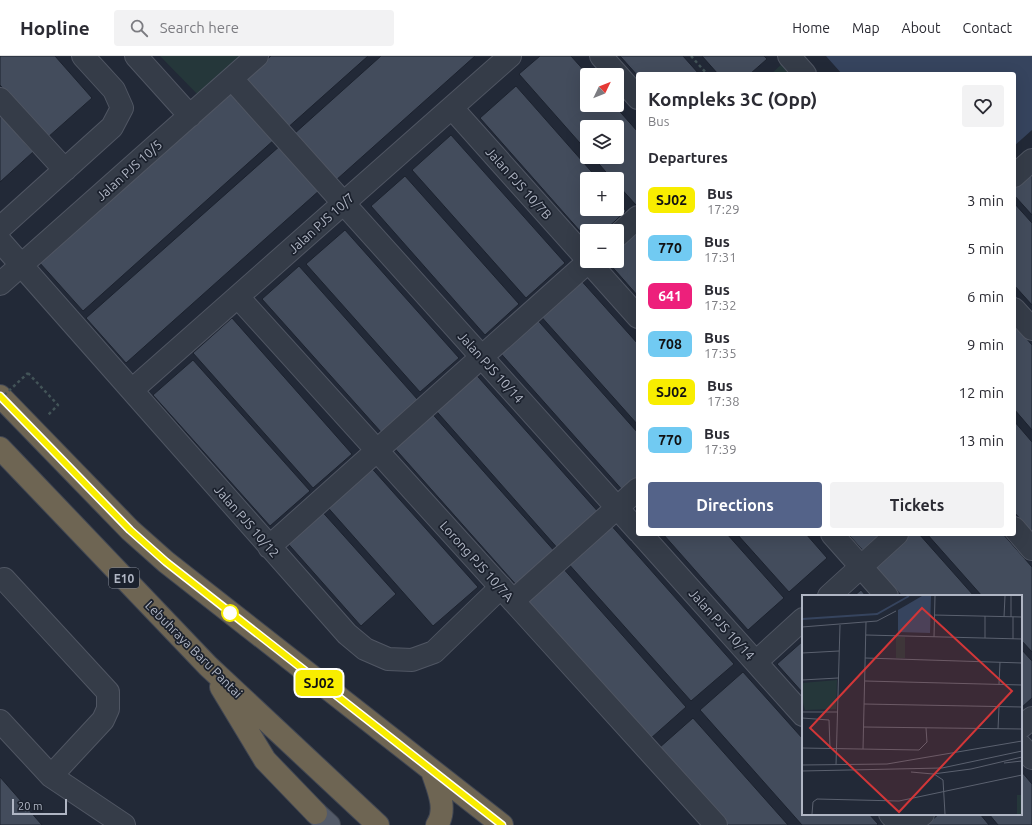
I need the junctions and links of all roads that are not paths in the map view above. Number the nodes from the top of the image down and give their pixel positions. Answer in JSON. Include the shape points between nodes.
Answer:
{"nodes":[{"id":1,"x":83,"y":56,"type":"edge"},
{"id":2,"x":136,"y":56,"type":"edge"},
{"id":3,"x":257,"y":56,"type":"edge"},
{"id":4,"x":510,"y":56,"type":"edge"},
{"id":5,"x":601,"y":56,"type":"edge"},
{"id":6,"x":232,"y":79,"type":"junction"},
{"id":7,"x":636,"y":96,"type":"edge"},
{"id":8,"x":0,"y":99,"type":"edge"},
{"id":9,"x":452,"y":108,"type":"junction"},
{"id":10,"x":190,"y":116,"type":"junction"},
{"id":11,"x":1032,"y":160,"type":"edge"},
{"id":12,"x":65,"y":170,"type":"junction"},
{"id":13,"x":1016,"y":174,"type":"edge"},
{"id":14,"x":344,"y":203,"type":"junction"},
{"id":15,"x":636,"y":219,"type":"edge"},
{"id":16,"x":0,"y":228,"type":"edge"},
{"id":17,"x":624,"y":230,"type":"edge"},
{"id":18,"x":0,"y":241,"type":"edge"},
{"id":19,"x":580,"y":252,"type":"edge"},
{"id":20,"x":22,"y":265,"type":"junction"},
{"id":21,"x":580,"y":268,"type":"edge"},
{"id":22,"x":594,"y":268,"type":"edge"},
{"id":23,"x":0,"y":284,"type":"edge"},
{"id":24,"x":238,"y":297,"type":"junction"},
{"id":25,"x":1016,"y":312,"type":"edge"},
{"id":26,"x":636,"y":315,"type":"edge"},
{"id":27,"x":1032,"y":329,"type":"edge"},
{"id":28,"x":482,"y":357,"type":"junction"},
{"id":29,"x":132,"y":390,"type":"junction"},
{"id":30,"x":0,"y":396,"type":"edge"},
{"id":31,"x":0,"y":448,"type":"edge"},
{"id":32,"x":377,"y":450,"type":"junction"},
{"id":33,"x":636,"y":491,"type":"edge"},
{"id":34,"x":617,"y":507,"type":"junction"},
{"id":35,"x":636,"y":529,"type":"edge"},
{"id":36,"x":1016,"y":530,"type":"edge"},
{"id":37,"x":643,"y":536,"type":"edge"},
{"id":38,"x":834,"y":536,"type":"edge"},
{"id":39,"x":895,"y":536,"type":"edge"},
{"id":40,"x":269,"y":547,"type":"junction"},
{"id":41,"x":1032,"y":549,"type":"edge"},
{"id":42,"x":861,"y":567,"type":"junction"},
{"id":43,"x":4,"y":579,"type":"dead end"},
{"id":44,"x":507,"y":594,"type":"junction"},
{"id":45,"x":830,"y":595,"type":"edge"},
{"id":46,"x":886,"y":595,"type":"edge"},
{"id":47,"x":802,"y":620,"type":"edge"},
{"id":48,"x":756,"y":662,"type":"junction"},
{"id":49,"x":208,"y":666,"type":"junction"},
{"id":50,"x":802,"y":714,"type":"edge"},
{"id":51,"x":1032,"y":718,"type":"edge"},
{"id":52,"x":0,"y":721,"type":"edge"},
{"id":53,"x":1022,"y":726,"type":"edge"},
{"id":54,"x":1022,"y":747,"type":"edge"},
{"id":55,"x":1032,"y":758,"type":"edge"},
{"id":56,"x":432,"y":771,"type":"junction"},
{"id":57,"x":51,"y":776,"type":"junction"},
{"id":58,"x":891,"y":815,"type":"edge"},
{"id":59,"x":922,"y":815,"type":"edge"},
{"id":60,"x":322,"y":821,"type":"edge"},
{"id":61,"x":124,"y":825,"type":"edge"},
{"id":62,"x":378,"y":825,"type":"edge"},
{"id":63,"x":437,"y":825,"type":"edge"},
{"id":64,"x":502,"y":825,"type":"edge"},
{"id":65,"x":716,"y":825,"type":"edge"},
{"id":66,"x":900,"y":825,"type":"edge"},
{"id":67,"x":910,"y":825,"type":"edge"}],
"edges":[{"from":1,"to":12,"type":"street","via":[[114,90],[122,108],[112,127]]},
{"from":2,"to":10,"type":"street"},
{"from":3,"to":6,"type":"street","name":"Jalan PJS 10/5"},
{"from":4,"to":9,"type":"street","name":"Jalan PJS 10/7"},
{"from":5,"to":7,"type":"street"},
{"from":6,"to":10,"type":"street","name":"Jalan PJS 10/5"},
{"from":6,"to":14,"type":"street","name":"Jalan PJS 10/14"},
{"from":8,"to":12,"type":"street"},
{"from":9,"to":14,"type":"street","name":"Jalan PJS 10/7"},
{"from":9,"to":19,"type":"street","name":"Jalan PJS 10/7B"},
{"from":10,"to":20,"type":"street","name":"Jalan PJS 10/5"},
{"from":11,"to":13,"type":"street"},
{"from":12,"to":16,"type":"street"},
{"from":14,"to":24,"type":"street","name":"Jalan PJS 10/7"},
{"from":14,"to":28,"type":"street","name":"Jalan PJS 10/14"},
{"from":15,"to":17,"type":"street"},
{"from":18,"to":20,"type":"street","name":"Jalan PJS 10/12"},
{"from":20,"to":23,"type":"street","name":"Jalan PJS 10/5"},
{"from":20,"to":29,"type":"street","name":"Jalan PJS 10/12"},
{"from":21,"to":28,"type":"street"},
{"from":22,"to":26,"type":"street","name":"Jalan PJS 10/7B"},
{"from":24,"to":29,"type":"street","name":"Jalan PJS 10/7"},
{"from":24,"to":32,"type":"street","name":"Lorong PJS 10/7A"},
{"from":25,"to":27,"type":"street"},
{"from":28,"to":32,"type":"street"},
{"from":28,"to":34,"type":"street","name":"Jalan PJS 10/14"},
{"from":29,"to":40,"type":"street","name":"Jalan PJS 10/12"},
{"from":30,"to":56,"type":"highway","via":[[130,530],[166,562]]},
{"from":31,"to":49,"type":"highway","name":"Lebuhraya Baru Pantai","number":"E10"},
{"from":32,"to":40,"type":"street"},
{"from":32,"to":44,"type":"street","name":"Lorong PJS 10/7A"},
{"from":33,"to":34,"type":"street","name":"Jalan PJS 10/12"},
{"from":34,"to":35,"type":"street","name":"Jalan PJS 10/14"},
{"from":34,"to":44,"type":"street","name":"Jalan PJS 10/12"},
{"from":36,"to":41,"type":"street"},
{"from":37,"to":48,"type":"street","name":"Jalan PJS 10/14"},
{"from":38,"to":42,"type":"street"},
{"from":39,"to":42,"type":"street"},
{"from":40,"to":44,"type":"street","name":"Jalan PJS 10/12","via":[[347,634],[365,649],[388,658],[412,660],[434,652]]},
{"from":42,"to":45,"type":"street"},
{"from":42,"to":46,"type":"street"},
{"from":43,"to":57,"type":"street","via":[[108,692],[108,708],[104,720]]},
{"from":44,"to":65,"type":"street","name":"Lorong PJS 10/7A"},
{"from":47,"to":48,"type":"street"},
{"from":48,"to":50,"type":"street","name":"Jalan PJS 10/14"},
{"from":49,"to":60,"type":"highway","via":[[265,760]]},
{"from":49,"to":62,"type":"highway","name":"Lebuhraya Baru Pantai","number":"E10"},
{"from":51,"to":53,"type":"street"},
{"from":52,"to":57,"type":"street"},
{"from":54,"to":55,"type":"street"},
{"from":56,"to":63,"type":"highway","via":[[442,802],[442,813]]},
{"from":56,"to":64,"type":"highway"},
{"from":57,"to":61,"type":"street"},
{"from":58,"to":66,"type":"street"},
{"from":59,"to":67,"type":"street"}]}
